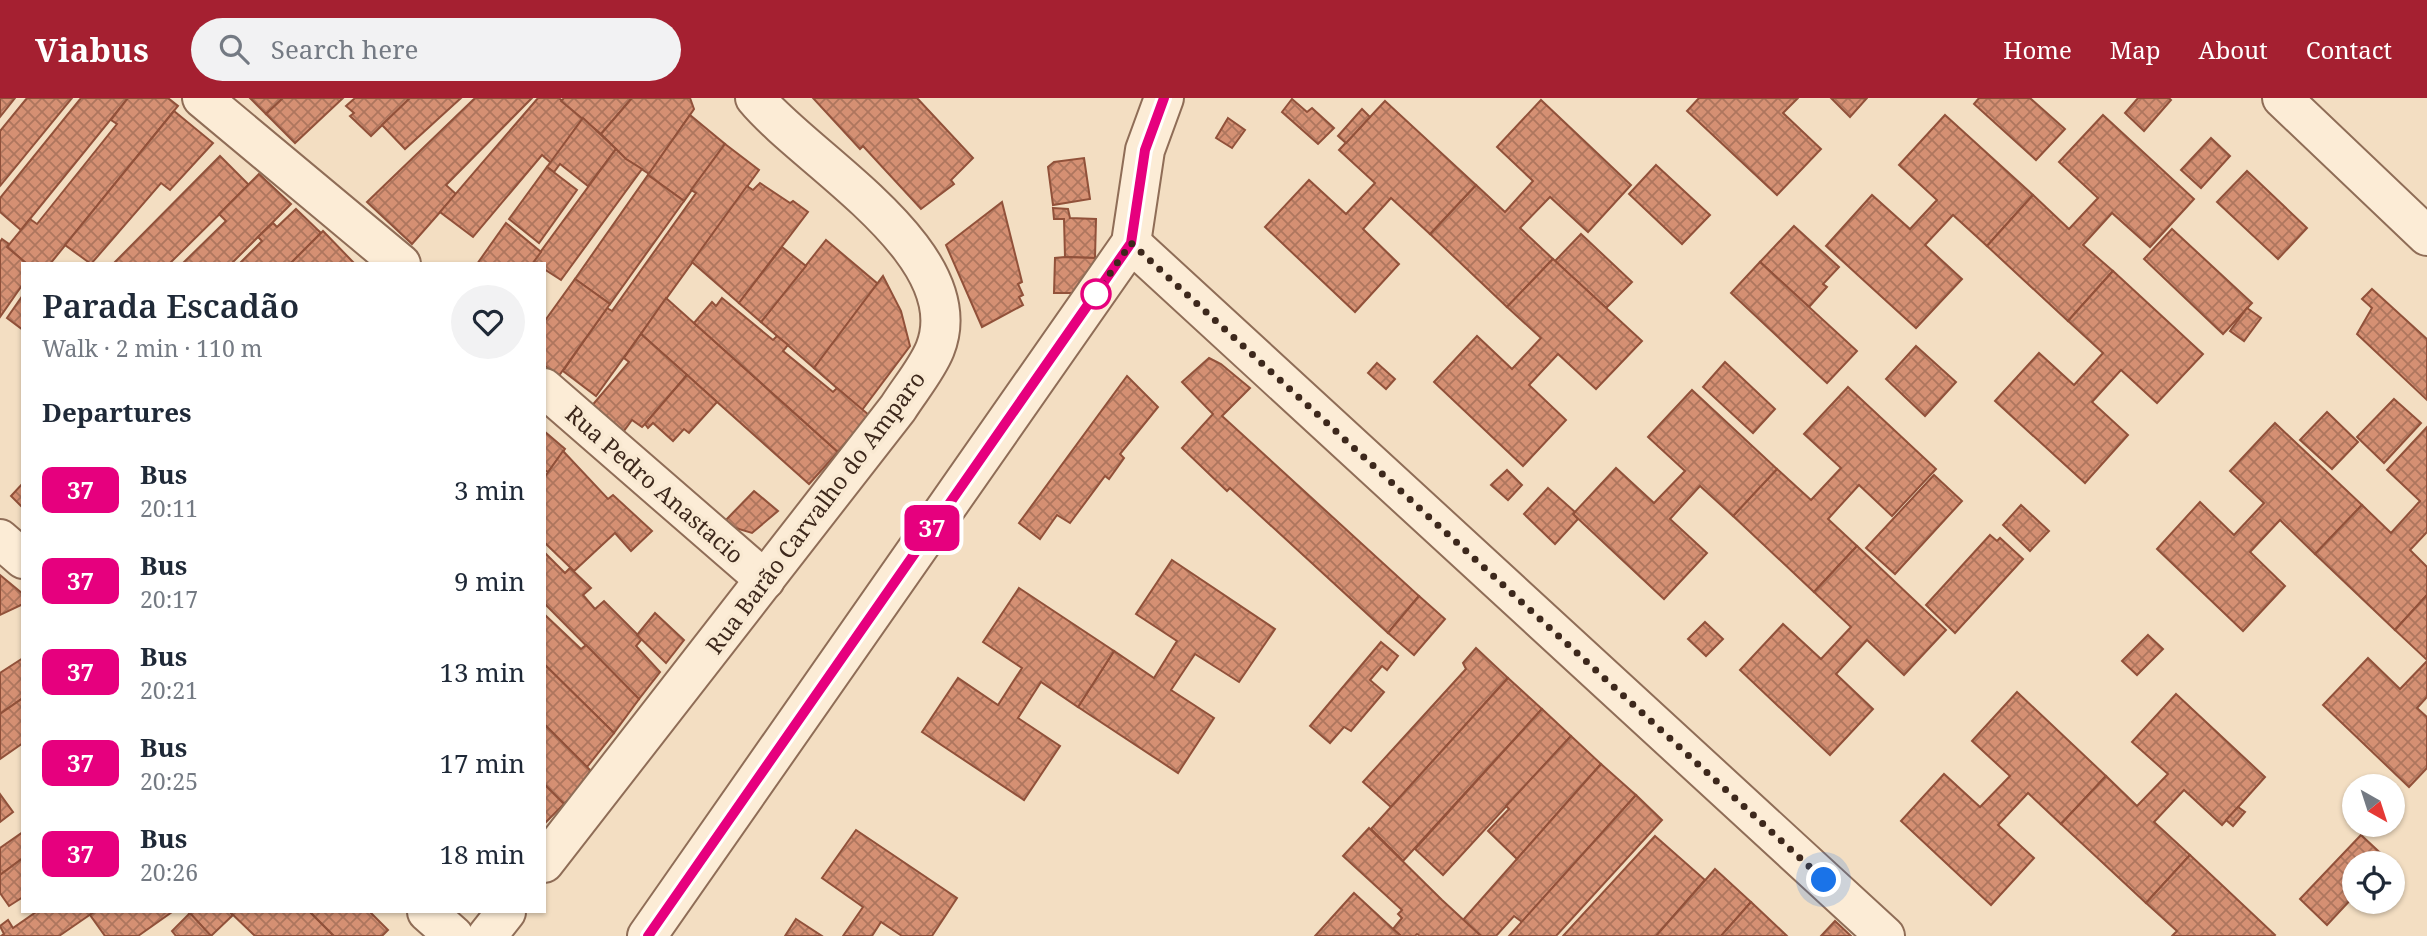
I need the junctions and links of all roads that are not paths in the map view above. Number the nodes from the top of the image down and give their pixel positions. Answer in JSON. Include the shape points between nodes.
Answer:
{"nodes":[{"id":1,"x":202,"y":98,"type":"edge"},
{"id":2,"x":755,"y":98,"type":"edge"},
{"id":3,"x":1164,"y":98,"type":"edge"},
{"id":4,"x":2282,"y":98,"type":"edge"},
{"id":5,"x":2427,"y":236,"type":"edge"},
{"id":6,"x":1131,"y":243,"type":"junction"},
{"id":7,"x":399,"y":262,"type":"edge"},
{"id":8,"x":546,"y":390,"type":"edge"},
{"id":9,"x":0,"y":539,"type":"edge"},
{"id":10,"x":21,"y":557,"type":"edge"},
{"id":11,"x":765,"y":580,"type":"junction"},
{"id":12,"x":546,"y":860,"type":"edge"},
{"id":13,"x":428,"y":913,"type":"edge"},
{"id":14,"x":505,"y":913,"type":"edge"},
{"id":15,"x":454,"y":936,"type":"edge"},
{"id":16,"x":487,"y":936,"type":"edge"},
{"id":17,"x":648,"y":936,"type":"edge"},
{"id":18,"x":1885,"y":936,"type":"edge"}],
"edges":[{"from":1,"to":7,"type":"street"},
{"from":2,"to":11,"type":"street","name":"Rua Barão Carvalho do Amparo","via":[[902,235],[926,269],[937,294],[940,317],[935,348],[898,408]]},
{"from":3,"to":6,"type":"street","via":[[1145,150]]},
{"from":4,"to":5,"type":"street"},
{"from":6,"to":17,"type":"street"},
{"from":6,"to":18,"type":"street"},
{"from":8,"to":11,"type":"street","name":"Rua Pedro Anastacio"},
{"from":9,"to":10,"type":"street"},
{"from":11,"to":12,"type":"street","name":"Rua Barão Carvalho do Amparo"},
{"from":13,"to":15,"type":"street"},
{"from":14,"to":16,"type":"street"}]}
